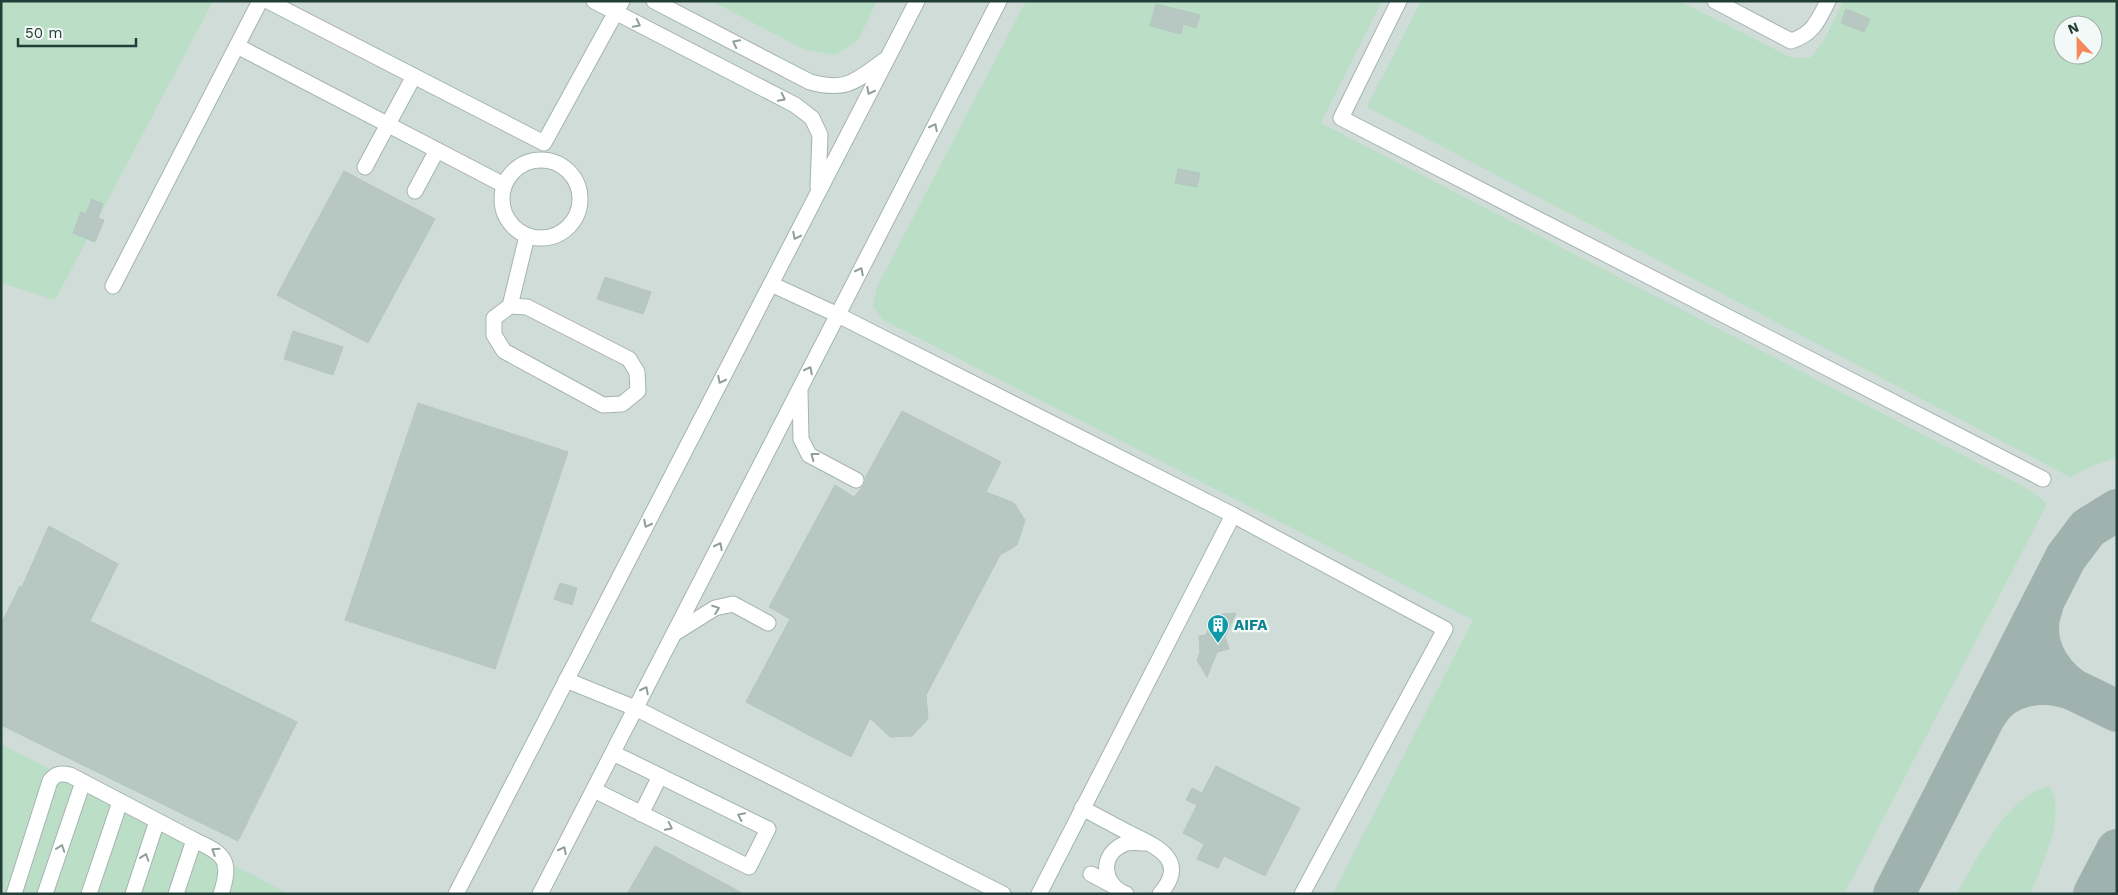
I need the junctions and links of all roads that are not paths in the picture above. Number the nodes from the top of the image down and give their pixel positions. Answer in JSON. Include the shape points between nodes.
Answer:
{"nodes":[{"id":1,"x":260,"y":1,"type":"edge"},
{"id":2,"x":268,"y":1,"type":"edge"},
{"id":3,"x":594,"y":1,"type":"edge"},
{"id":4,"x":654,"y":1,"type":"edge"},
{"id":5,"x":917,"y":1,"type":"edge"},
{"id":6,"x":998,"y":1,"type":"edge"},
{"id":7,"x":1399,"y":1,"type":"edge"},
{"id":8,"x":1715,"y":1,"type":"edge"},
{"id":9,"x":1828,"y":1,"type":"edge"},
{"id":10,"x":619,"y":7,"type":"edge"},
{"id":11,"x":237,"y":46,"type":"junction"},
{"id":12,"x":888,"y":58,"type":"junction"},
{"id":13,"x":414,"y":76,"type":"junction"},
{"id":14,"x":388,"y":124,"type":"junction"},
{"id":15,"x":544,"y":142,"type":"junction"},
{"id":16,"x":437,"y":150,"type":"junction"},
{"id":17,"x":548,"y":161,"type":"junction"},
{"id":18,"x":365,"y":167,"type":"dead end"},
{"id":19,"x":504,"y":185,"type":"junction"},
{"id":20,"x":415,"y":191,"type":"dead end"},
{"id":21,"x":818,"y":193,"type":"junction"},
{"id":22,"x":527,"y":236,"type":"junction"},
{"id":23,"x":771,"y":284,"type":"junction"},
{"id":24,"x":113,"y":286,"type":"dead end"},
{"id":25,"x":510,"y":306,"type":"junction"},
{"id":26,"x":838,"y":315,"type":"junction"},
{"id":27,"x":800,"y":388,"type":"junction"},
{"id":28,"x":2043,"y":478,"type":"dead end"},
{"id":29,"x":856,"y":480,"type":"dead end"},
{"id":30,"x":1233,"y":515,"type":"junction"},
{"id":31,"x":768,"y":623,"type":"dead end"},
{"id":32,"x":674,"y":634,"type":"junction"},
{"id":33,"x":566,"y":680,"type":"junction"},
{"id":34,"x":635,"y":708,"type":"junction"},
{"id":35,"x":612,"y":753,"type":"junction"},
{"id":36,"x":660,"y":776,"type":"junction"},
{"id":37,"x":83,"y":782,"type":"junction"},
{"id":38,"x":594,"y":790,"type":"junction"},
{"id":39,"x":120,"y":802,"type":"junction"},
{"id":40,"x":1082,"y":808,"type":"junction"},
{"id":41,"x":641,"y":814,"type":"junction"},
{"id":42,"x":157,"y":821,"type":"junction"},
{"id":43,"x":194,"y":840,"type":"junction"},
{"id":44,"x":1148,"y":843,"type":"junction"},
{"id":45,"x":1091,"y":874,"type":"dead end"},
{"id":46,"x":1112,"y":885,"type":"junction"},
{"id":47,"x":14,"y":894,"type":"edge"},
{"id":48,"x":45,"y":894,"type":"edge"},
{"id":49,"x":89,"y":894,"type":"edge"},
{"id":50,"x":133,"y":894,"type":"edge"},
{"id":51,"x":176,"y":894,"type":"edge"},
{"id":52,"x":221,"y":894,"type":"edge"},
{"id":53,"x":456,"y":894,"type":"edge"},
{"id":54,"x":540,"y":894,"type":"edge"},
{"id":55,"x":1003,"y":894,"type":"edge"},
{"id":56,"x":1039,"y":894,"type":"edge"},
{"id":57,"x":1126,"y":894,"type":"edge"},
{"id":58,"x":1160,"y":894,"type":"edge"},
{"id":59,"x":1302,"y":894,"type":"edge"}],
"edges":[{"from":1,"to":11,"type":"street"},
{"from":2,"to":13,"type":"street"},
{"from":3,"to":10,"type":"street"},
{"from":12,"to":4,"type":"street","one_way":true,"via":[[852,83],[831,88],[810,82]]},
{"from":5,"to":12,"type":"street"},
{"from":26,"to":6,"type":"street","one_way":true},
{"from":7,"to":28,"type":"street","via":[[1341,118]]},
{"from":8,"to":9,"type":"street","via":[[1791,41],[1806,36],[1818,22]]},
{"from":10,"to":15,"type":"street"},
{"from":10,"to":21,"type":"street","one_way":true,"via":[[795,105],[812,118],[820,134]]},
{"from":11,"to":14,"type":"street"},
{"from":11,"to":24,"type":"street"},
{"from":12,"to":21,"type":"street","one_way":true},
{"from":13,"to":14,"type":"street"},
{"from":13,"to":15,"type":"street"},
{"from":14,"to":16,"type":"street"},
{"from":14,"to":18,"type":"street"},
{"from":15,"to":17,"type":"street"},
{"from":16,"to":19,"type":"street"},
{"from":16,"to":20,"type":"street"},
{"from":17,"to":19,"type":"street","via":[[522,165]]},
{"from":17,"to":22,"type":"street","via":[[561,166],[574,180],[580,199],[578,212],[563,232],[552,237]]},
{"from":19,"to":22,"type":"street","via":[[503,209],[508,221]]},
{"from":21,"to":23,"type":"street","one_way":true},
{"from":22,"to":25,"type":"street"},
{"from":23,"to":26,"type":"street"},
{"from":23,"to":33,"type":"street","one_way":true},
{"from":25,"to":25,"type":"street","via":[[527,306],[629,359],[637,372],[638,391],[622,404],[603,404],[504,352],[494,335],[494,318]]},
{"from":27,"to":26,"type":"street","one_way":true},
{"from":26,"to":30,"type":"street"},
{"from":29,"to":27,"type":"street","one_way":true,"via":[[809,455],[801,439]]},
{"from":32,"to":27,"type":"street","one_way":true},
{"from":30,"to":40,"type":"street"},
{"from":30,"to":59,"type":"street","via":[[1444,629]]},
{"from":32,"to":31,"type":"street","one_way":true,"via":[[715,608],[733,604]]},
{"from":34,"to":32,"type":"street","one_way":true},
{"from":33,"to":34,"type":"street"},
{"from":33,"to":53,"type":"street"},
{"from":34,"to":35,"type":"street"},
{"from":34,"to":55,"type":"street"},
{"from":35,"to":36,"type":"street"},
{"from":35,"to":38,"type":"street"},
{"from":36,"to":41,"type":"street"},
{"from":41,"to":36,"type":"street","one_way":true,"via":[[749,867],[768,829]]},
{"from":37,"to":39,"type":"street"},
{"from":37,"to":47,"type":"street","via":[[62,773],[54,775],[50,781]]},
{"from":48,"to":37,"type":"street","one_way":true},
{"from":38,"to":41,"type":"street"},
{"from":54,"to":38,"type":"street","one_way":true},
{"from":39,"to":42,"type":"street"},
{"from":39,"to":49,"type":"street"},
{"from":40,"to":44,"type":"street"},
{"from":40,"to":56,"type":"street"},
{"from":42,"to":43,"type":"street"},
{"from":50,"to":42,"type":"street","one_way":true},
{"from":43,"to":51,"type":"street"},
{"from":52,"to":43,"type":"street","one_way":true,"via":[[226,876],[222,856],[217,850]]},
{"from":44,"to":46,"type":"street","via":[[1126,843],[1116,848],[1106,864],[1107,878]]},
{"from":44,"to":58,"type":"street","via":[[1161,849],[1171,864],[1170,880]]},
{"from":45,"to":46,"type":"street"},
{"from":46,"to":57,"type":"street"}]}
